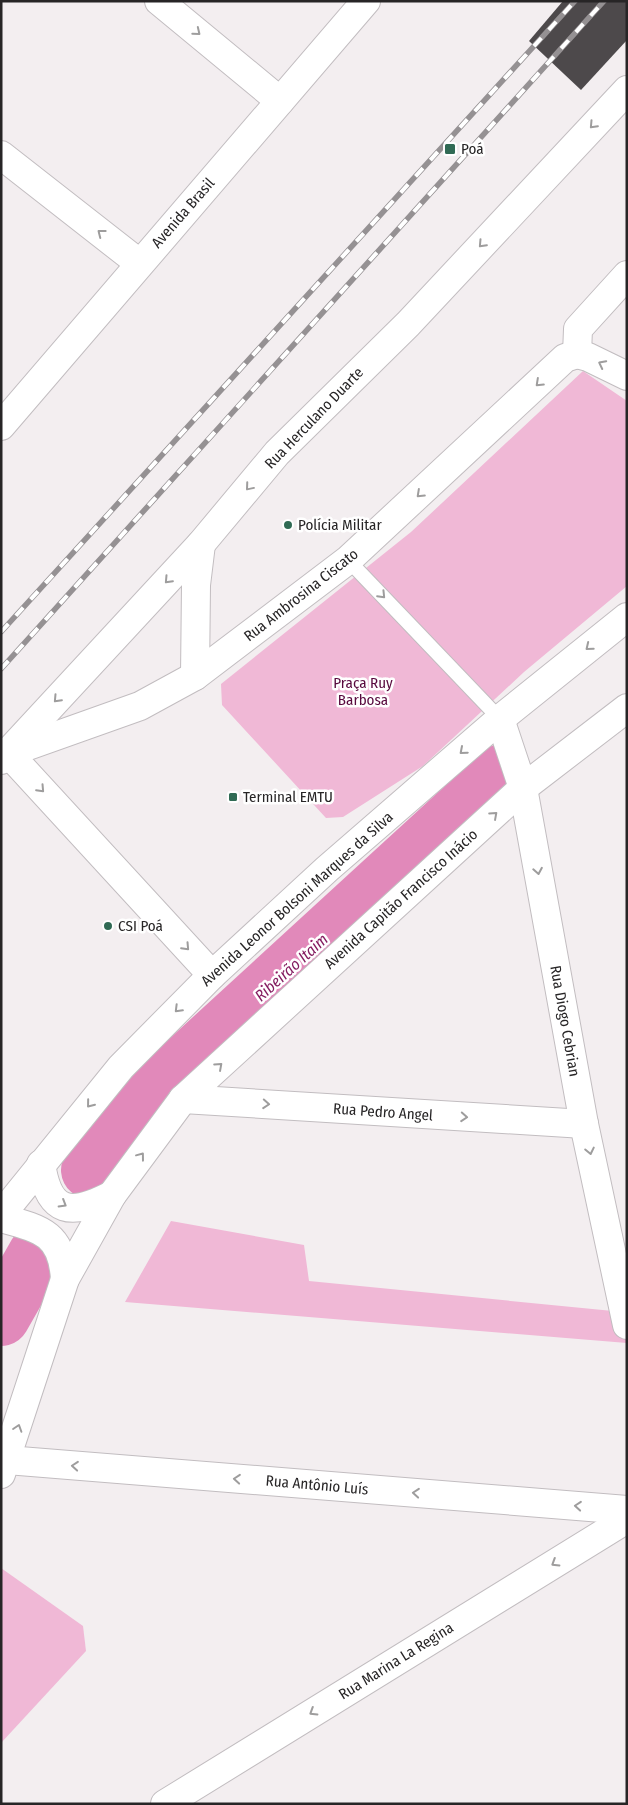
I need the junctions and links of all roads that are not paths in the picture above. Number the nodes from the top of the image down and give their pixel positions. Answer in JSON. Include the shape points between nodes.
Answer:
{"nodes":[{"id":1,"x":159,"y":1,"type":"edge"},
{"id":2,"x":366,"y":1,"type":"edge"},
{"id":3,"x":627,"y":90,"type":"edge"},
{"id":4,"x":280,"y":101,"type":"junction"},
{"id":5,"x":1,"y":155,"type":"edge"},
{"id":6,"x":139,"y":263,"type":"junction"},
{"id":7,"x":627,"y":275,"type":"edge"},
{"id":8,"x":578,"y":342,"type":"junction"},
{"id":9,"x":627,"y":376,"type":"edge"},
{"id":10,"x":1,"y":426,"type":"edge"},
{"id":11,"x":201,"y":544,"type":"junction"},
{"id":12,"x":348,"y":560,"type":"junction"},
{"id":13,"x":627,"y":617,"type":"edge"},
{"id":14,"x":195,"y":676,"type":"junction"},
{"id":15,"x":627,"y":708,"type":"edge"},
{"id":16,"x":500,"y":719,"type":"junction"},
{"id":17,"x":4,"y":756,"type":"edge"},
{"id":18,"x":523,"y":788,"type":"junction"},
{"id":19,"x":212,"y":975,"type":"junction"},
{"id":20,"x":183,"y":1099,"type":"junction"},
{"id":21,"x":584,"y":1124,"type":"junction"},
{"id":22,"x":41,"y":1164,"type":"junction"},
{"id":23,"x":112,"y":1195,"type":"junction"},
{"id":24,"x":1,"y":1216,"type":"edge"},
{"id":25,"x":65,"y":1279,"type":"junction"},
{"id":26,"x":627,"y":1325,"type":"edge"},
{"id":27,"x":4,"y":1467,"type":"edge"},
{"id":28,"x":627,"y":1510,"type":"edge"},
{"id":29,"x":627,"y":1519,"type":"edge"},
{"id":30,"x":165,"y":1804,"type":"edge"}],
"edges":[{"from":1,"to":4,"type":"street","one_way":true},
{"from":2,"to":4,"type":"street","name":"Avenida Brasil"},
{"from":3,"to":11,"type":"street","name":"Rua Herculano Duarte","one_way":true,"via":[[408,324],[278,453]]},
{"from":4,"to":6,"type":"street","name":"Avenida Brasil"},
{"from":6,"to":5,"type":"street","one_way":true},
{"from":6,"to":10,"type":"street","name":"Avenida Brasil"},
{"from":7,"to":8,"type":"street","name":"Rua Ambrosina Ciscato"},
{"from":9,"to":8,"type":"street","one_way":true,"via":[[588,357]]},
{"from":8,"to":12,"type":"street","name":"Rua Ambrosina Ciscato","one_way":true,"via":[[566,358]]},
{"from":11,"to":14,"type":"street","via":[[196,584]]},
{"from":11,"to":17,"type":"street","name":"Rua Herculano Duarte","one_way":true},
{"from":12,"to":14,"type":"street","name":"Rua Ambrosina Ciscato"},
{"from":12,"to":16,"type":"lane","one_way":true},
{"from":13,"to":16,"type":"street","name":"Avenida Leonor Bolsoni Marques da Silva","one_way":true},
{"from":14,"to":17,"type":"street","name":"Rua Ambrosina Ciscato","via":[[140,706]]},
{"from":15,"to":18,"type":"street","name":"Avenida Capitão Francisco Inácio"},
{"from":16,"to":18,"type":"street","name":"Rua Diogo Cebrian"},
{"from":16,"to":19,"type":"street","name":"Avenida Leonor Bolsoni Marques da Silva","one_way":true,"via":[[327,869]]},
{"from":17,"to":19,"type":"street","one_way":true},
{"from":20,"to":18,"type":"street","name":"Avenida Capitão Francisco Inácio","one_way":true},
{"from":18,"to":21,"type":"street","name":"Rua Diogo Cebrian","one_way":true},
{"from":19,"to":22,"type":"street","name":"Avenida Leonor Bolsoni Marques da Silva","one_way":true,"via":[[121,1066]]},
{"from":20,"to":21,"type":"street","name":"Rua Pedro Angel","one_way":true},
{"from":23,"to":20,"type":"street","one_way":true},
{"from":21,"to":26,"type":"street","name":"Rua Diogo Cebrian","one_way":true},
{"from":22,"to":23,"type":"street","one_way":true,"via":[[44,1183],[53,1198],[69,1209],[88,1207]]},
{"from":22,"to":24,"type":"street","name":"Avenida Leonor Bolsoni Marques da Silva"},
{"from":23,"to":25,"type":"street"},
{"from":24,"to":25,"type":"street","via":[[35,1227],[50,1237],[60,1250]]},
{"from":27,"to":25,"type":"street","one_way":true},
{"from":28,"to":27,"type":"street","name":"Rua Antônio Luís","one_way":true},
{"from":29,"to":30,"type":"street","name":"Rua Marina La Regina","one_way":true}]}
